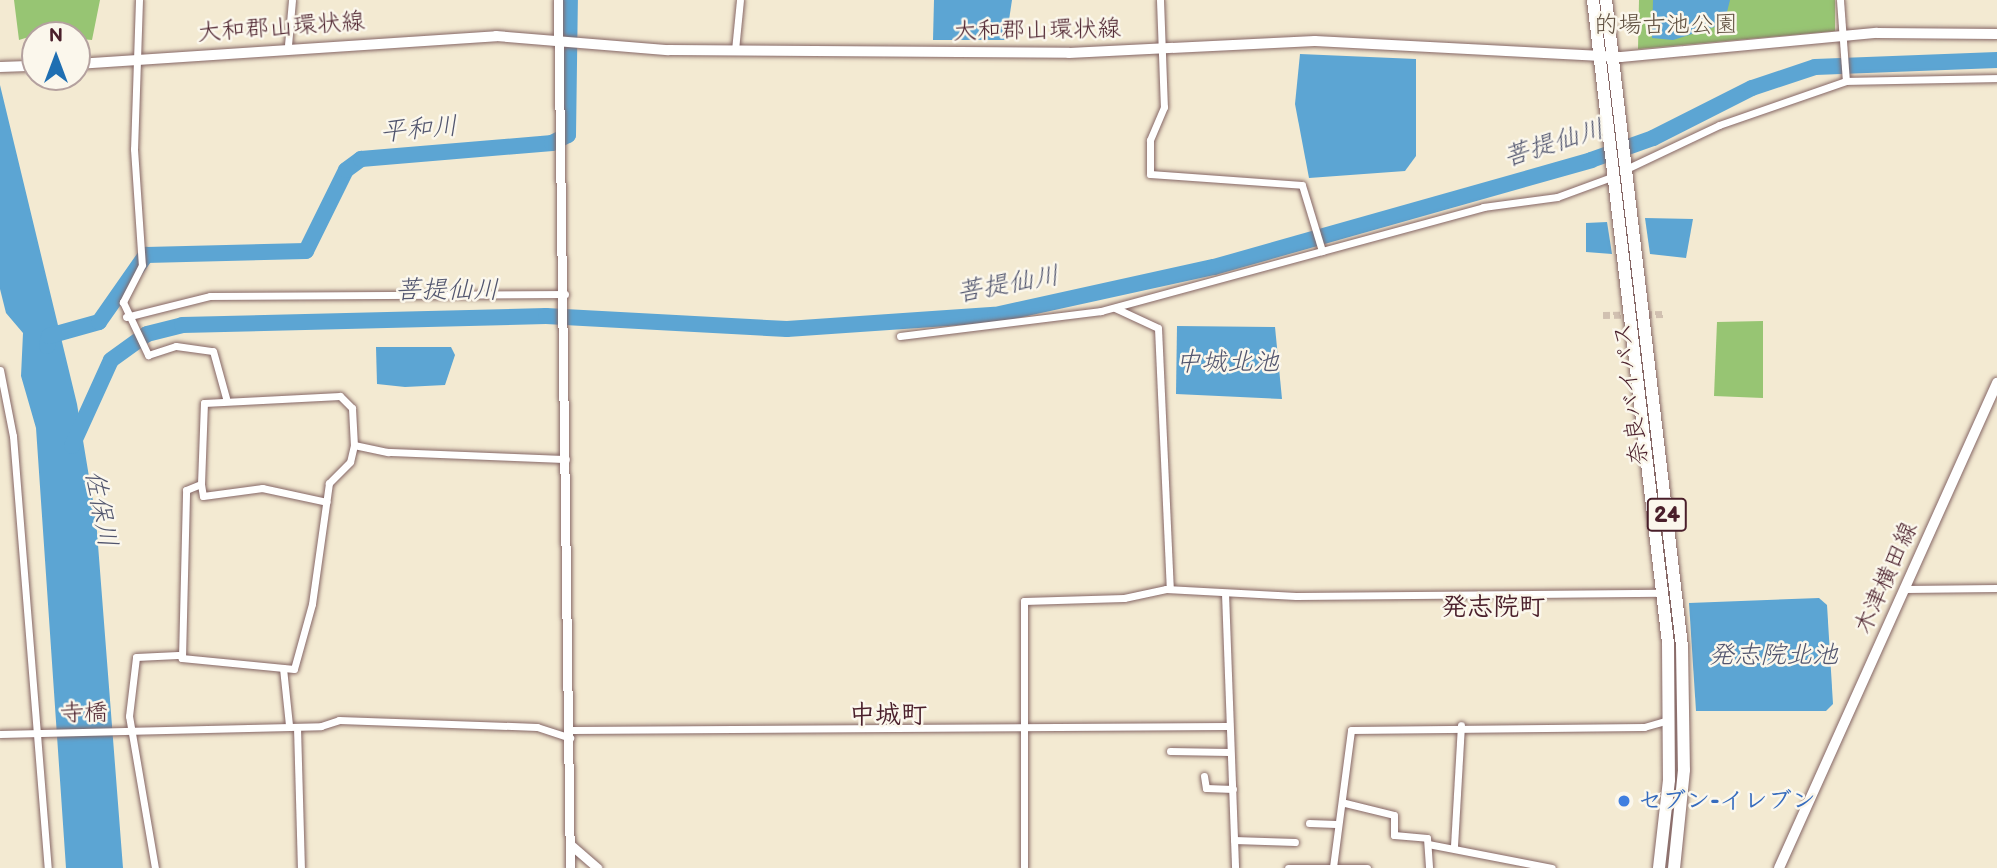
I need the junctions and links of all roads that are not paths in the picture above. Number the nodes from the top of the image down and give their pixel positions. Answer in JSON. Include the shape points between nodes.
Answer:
{"nodes":[{"id":1,"x":139,"y":0,"type":"edge"},
{"id":2,"x":292,"y":0,"type":"edge"},
{"id":3,"x":558,"y":0,"type":"edge"},
{"id":4,"x":740,"y":0,"type":"edge"},
{"id":5,"x":1160,"y":0,"type":"edge"},
{"id":6,"x":1593,"y":0,"type":"edge"},
{"id":7,"x":1606,"y":0,"type":"edge"},
{"id":8,"x":1840,"y":0,"type":"edge"},
{"id":9,"x":1997,"y":34,"type":"edge"},
{"id":10,"x":568,"y":40,"type":"junction"},
{"id":11,"x":1839,"y":40,"type":"junction"},
{"id":12,"x":288,"y":45,"type":"junction"},
{"id":13,"x":1161,"y":49,"type":"junction"},
{"id":14,"x":735,"y":50,"type":"junction"},
{"id":15,"x":1607,"y":57,"type":"junction"},
{"id":16,"x":136,"y":59,"type":"junction"},
{"id":17,"x":91,"y":63,"type":"edge"},
{"id":18,"x":21,"y":66,"type":"edge"},
{"id":19,"x":3,"y":67,"type":"edge"},
{"id":20,"x":1845,"y":78,"type":"junction"},
{"id":21,"x":1997,"y":78,"type":"edge"},
{"id":22,"x":1620,"y":169,"type":"junction"},
{"id":23,"x":1321,"y":250,"type":"junction"},
{"id":24,"x":565,"y":296,"type":"junction"},
{"id":25,"x":1115,"y":308,"type":"junction"},
{"id":26,"x":126,"y":317,"type":"junction"},
{"id":27,"x":900,"y":337,"type":"dead end"},
{"id":28,"x":0,"y":370,"type":"edge"},
{"id":29,"x":1997,"y":383,"type":"edge"},
{"id":30,"x":226,"y":398,"type":"junction"},
{"id":31,"x":354,"y":445,"type":"junction"},
{"id":32,"x":566,"y":459,"type":"junction"},
{"id":33,"x":201,"y":484,"type":"junction"},
{"id":34,"x":327,"y":502,"type":"junction"},
{"id":35,"x":1997,"y":588,"type":"edge"},
{"id":36,"x":1170,"y":589,"type":"junction"},
{"id":37,"x":1905,"y":589,"type":"junction"},
{"id":38,"x":1225,"y":593,"type":"junction"},
{"id":39,"x":1663,"y":593,"type":"junction"},
{"id":40,"x":178,"y":655,"type":"junction"},
{"id":41,"x":283,"y":668,"type":"junction"},
{"id":42,"x":1671,"y":720,"type":"junction"},
{"id":43,"x":1461,"y":725,"type":"junction"},
{"id":44,"x":293,"y":726,"type":"junction"},
{"id":45,"x":1228,"y":726,"type":"junction"},
{"id":46,"x":1025,"y":730,"type":"junction"},
{"id":47,"x":128,"y":731,"type":"junction"},
{"id":48,"x":39,"y":733,"type":"junction"},
{"id":49,"x":0,"y":734,"type":"edge"},
{"id":50,"x":571,"y":734,"type":"junction"},
{"id":51,"x":1170,"y":751,"type":"dead end"},
{"id":52,"x":1229,"y":752,"type":"junction"},
{"id":53,"x":1204,"y":776,"type":"dead end"},
{"id":54,"x":1233,"y":789,"type":"junction"},
{"id":55,"x":1345,"y":803,"type":"junction"},
{"id":56,"x":1309,"y":824,"type":"dead end"},
{"id":57,"x":1336,"y":824,"type":"junction"},
{"id":58,"x":1234,"y":840,"type":"junction"},
{"id":59,"x":1295,"y":842,"type":"dead end"},
{"id":60,"x":1428,"y":844,"type":"junction"},
{"id":61,"x":571,"y":845,"type":"junction"},
{"id":62,"x":1454,"y":846,"type":"junction"},
{"id":63,"x":1332,"y":867,"type":"edge"},
{"id":64,"x":48,"y":868,"type":"edge"},
{"id":65,"x":155,"y":868,"type":"edge"},
{"id":66,"x":301,"y":868,"type":"edge"},
{"id":67,"x":570,"y":868,"type":"edge"},
{"id":68,"x":597,"y":868,"type":"edge"},
{"id":69,"x":1024,"y":868,"type":"edge"},
{"id":70,"x":1235,"y":868,"type":"edge"},
{"id":71,"x":1288,"y":868,"type":"edge"},
{"id":72,"x":1298,"y":868,"type":"edge"},
{"id":73,"x":1354,"y":868,"type":"edge"},
{"id":74,"x":1367,"y":868,"type":"edge"},
{"id":75,"x":1429,"y":868,"type":"edge"},
{"id":76,"x":1552,"y":868,"type":"edge"},
{"id":77,"x":1660,"y":868,"type":"edge"},
{"id":78,"x":1674,"y":868,"type":"edge"},
{"id":79,"x":1779,"y":868,"type":"edge"}],
"edges":[{"from":1,"to":16,"type":"street"},
{"from":2,"to":12,"type":"street"},
{"from":3,"to":10,"type":"street"},
{"from":4,"to":14,"type":"street"},
{"from":5,"to":13,"type":"street"},
{"from":6,"to":15,"type":"highway","name":"奈良バイパス","number":"24"},
{"from":7,"to":15,"type":"highway","name":"奈良バイパス","number":"24"},
{"from":8,"to":11,"type":"street"},
{"from":9,"to":11,"type":"main road","name":"大和郡山環状線"},
{"from":10,"to":12,"type":"main road","name":"大和郡山環状線"},
{"from":10,"to":14,"type":"main road","name":"大和郡山環状線"},
{"from":10,"to":24,"type":"street","via":[[557,118]]},
{"from":11,"to":15,"type":"main road","name":"大和郡山環状線"},
{"from":11,"to":20,"type":"street"},
{"from":12,"to":16,"type":"main road","name":"大和郡山環状線"},
{"from":13,"to":14,"type":"main road","name":"大和郡山環状線"},
{"from":13,"to":15,"type":"main road","name":"大和郡山環状線","via":[[1315,41]]},
{"from":13,"to":23,"type":"street","via":[[1164,107],[1150,140],[1150,174],[1302,185]]},
{"from":15,"to":22,"type":"highway","name":"奈良バイパス","number":"24"},
{"from":16,"to":17,"type":"main road","name":"大和郡山環状線"},
{"from":16,"to":26,"type":"street","via":[[142,265],[123,302]]},
{"from":18,"to":19,"type":"main road"},
{"from":20,"to":21,"type":"street"},
{"from":20,"to":22,"type":"street","via":[[1767,105]]},
{"from":22,"to":23,"type":"street","via":[[1557,197],[1483,206]]},
{"from":22,"to":39,"type":"highway","name":"奈良バイパス","number":"24"},
{"from":22,"to":78,"type":"highway","name":"奈良バイパス","number":"24","via":[[1682,646],[1684,770]]},
{"from":23,"to":25,"type":"street"},
{"from":24,"to":26,"type":"street","via":[[210,296]]},
{"from":24,"to":32,"type":"street"},
{"from":25,"to":27,"type":"street","via":[[990,330]]},
{"from":25,"to":36,"type":"street","via":[[1157,328]]},
{"from":26,"to":30,"type":"street","via":[[148,355],[176,346],[213,351]]},
{"from":28,"to":48,"type":"street","via":[[13,436]]},
{"from":29,"to":37,"type":"main road","name":"木津横田線"},
{"from":30,"to":31,"type":"street","via":[[340,396],[352,408]]},
{"from":30,"to":33,"type":"street","via":[[204,403]]},
{"from":31,"to":32,"type":"street","via":[[388,452]]},
{"from":31,"to":34,"type":"street","via":[[350,462],[329,483]]},
{"from":32,"to":50,"type":"street"},
{"from":33,"to":34,"type":"street","via":[[203,496],[262,488]]},
{"from":33,"to":40,"type":"street","via":[[186,490]]},
{"from":34,"to":41,"type":"street","via":[[306,628],[294,669]]},
{"from":35,"to":37,"type":"street"},
{"from":36,"to":38,"type":"street"},
{"from":36,"to":46,"type":"street","via":[[1124,598],[1024,601]]},
{"from":37,"to":79,"type":"main road","name":"木津横田線"},
{"from":38,"to":39,"type":"street"},
{"from":38,"to":45,"type":"street"},
{"from":39,"to":42,"type":"highway","name":"奈良バイパス","number":"24"},
{"from":40,"to":41,"type":"street"},
{"from":40,"to":47,"type":"street","via":[[136,657]]},
{"from":41,"to":44,"type":"street"},
{"from":42,"to":43,"type":"street","via":[[1644,727]]},
{"from":42,"to":77,"type":"highway","name":"奈良バイパス","number":"24"},
{"from":43,"to":55,"type":"street","via":[[1351,730]]},
{"from":43,"to":62,"type":"street"},
{"from":44,"to":47,"type":"street","name":"寺橋"},
{"from":44,"to":50,"type":"street","name":"寺橋","via":[[340,720],[537,727]]},
{"from":44,"to":66,"type":"street"},
{"from":45,"to":46,"type":"street","name":"寺橋"},
{"from":45,"to":52,"type":"street"},
{"from":46,"to":50,"type":"street","name":"寺橋"},
{"from":46,"to":69,"type":"street"},
{"from":47,"to":48,"type":"street","name":"寺橋"},
{"from":47,"to":65,"type":"street"},
{"from":48,"to":49,"type":"street","name":"寺橋"},
{"from":48,"to":64,"type":"street"},
{"from":50,"to":61,"type":"street"},
{"from":51,"to":52,"type":"street"},
{"from":52,"to":54,"type":"street"},
{"from":53,"to":54,"type":"street","via":[[1206,788]]},
{"from":54,"to":58,"type":"street"},
{"from":55,"to":57,"type":"street"},
{"from":55,"to":60,"type":"street","via":[[1394,814],[1394,835],[1427,838]]},
{"from":56,"to":57,"type":"street"},
{"from":57,"to":63,"type":"street"},
{"from":58,"to":59,"type":"street"},
{"from":58,"to":70,"type":"street"},
{"from":60,"to":62,"type":"street"},
{"from":60,"to":75,"type":"street"},
{"from":61,"to":67,"type":"street"},
{"from":61,"to":68,"type":"street"},
{"from":62,"to":76,"type":"street"},
{"from":63,"to":72,"type":"street"},
{"from":63,"to":73,"type":"street"},
{"from":71,"to":72,"type":"street"},
{"from":73,"to":74,"type":"street"}]}
